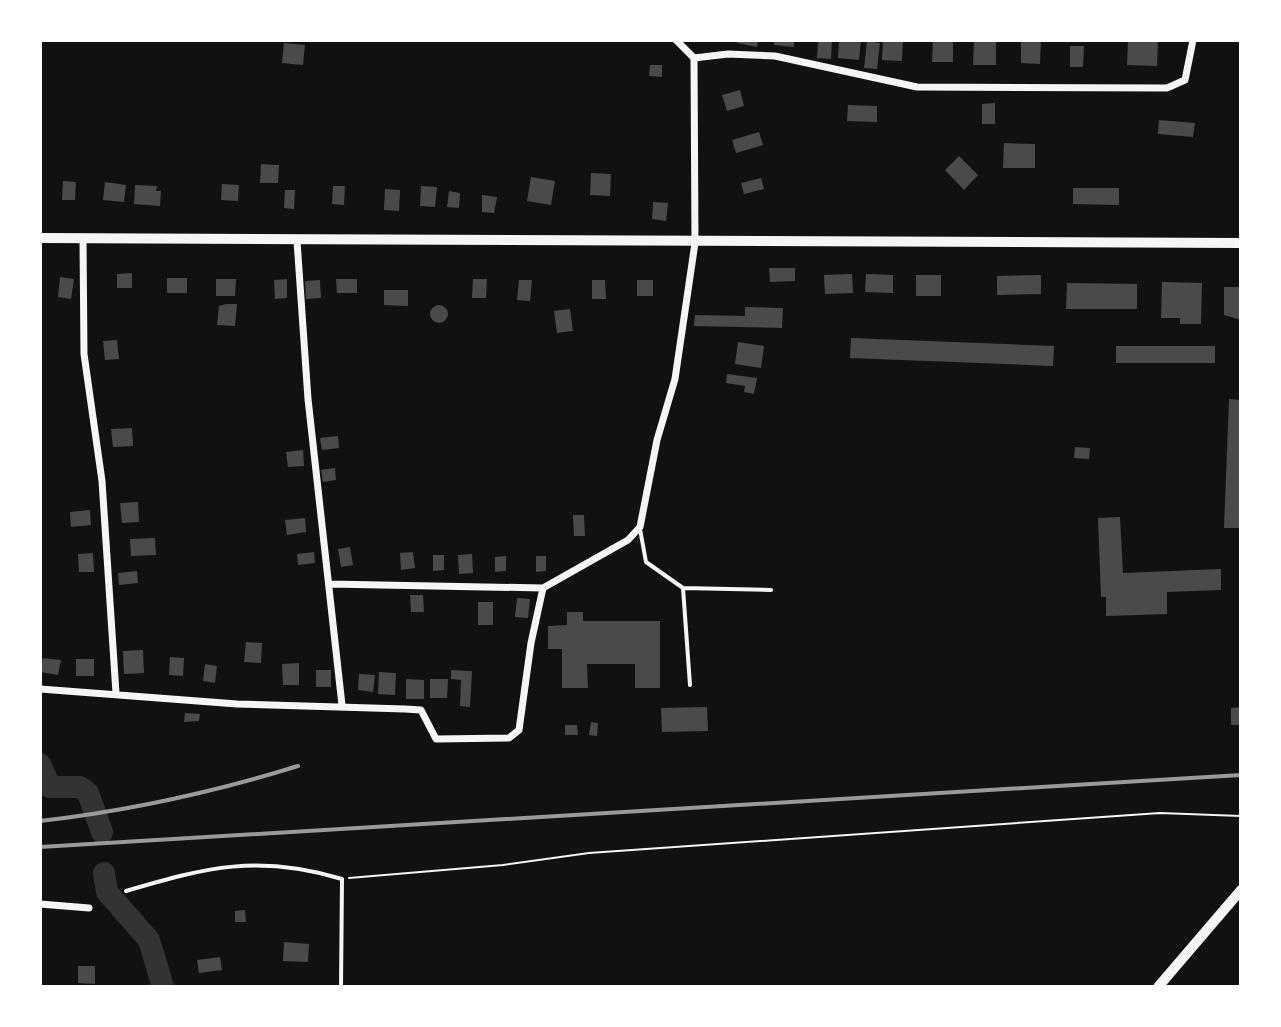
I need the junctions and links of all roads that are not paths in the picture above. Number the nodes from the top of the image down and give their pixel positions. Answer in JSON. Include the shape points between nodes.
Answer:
{"nodes":[{"id":1,"x":676,"y":40,"type":"edge"},
{"id":2,"x":1193,"y":40,"type":"edge"},
{"id":3,"x":694,"y":58,"type":"junction"},
{"id":4,"x":40,"y":238,"type":"edge"},
{"id":5,"x":83,"y":239,"type":"junction"},
{"id":6,"x":297,"y":241,"type":"junction"},
{"id":7,"x":695,"y":243,"type":"junction"},
{"id":8,"x":1241,"y":243,"type":"edge"},
{"id":9,"x":640,"y":527,"type":"junction"},
{"id":10,"x":329,"y":584,"type":"junction"},
{"id":11,"x":543,"y":588,"type":"junction"},
{"id":12,"x":683,"y":588,"type":"junction"},
{"id":13,"x":771,"y":590,"type":"dead end"},
{"id":14,"x":690,"y":685,"type":"dead end"},
{"id":15,"x":40,"y":689,"type":"edge"},
{"id":16,"x":116,"y":693,"type":"junction"},
{"id":17,"x":342,"y":705,"type":"junction"},
{"id":18,"x":1241,"y":890,"type":"edge"},
{"id":19,"x":126,"y":891,"type":"dead end"},
{"id":20,"x":40,"y":904,"type":"edge"},
{"id":21,"x":89,"y":908,"type":"dead end"},
{"id":22,"x":341,"y":987,"type":"edge"},
{"id":23,"x":1158,"y":987,"type":"edge"}],
"edges":[{"from":1,"to":3,"type":"street"},
{"from":2,"to":3,"type":"street","via":[[1185,80],[1167,88],[917,87],[775,56]]},
{"from":3,"to":7,"type":"street"},
{"from":4,"to":5,"type":"main road"},
{"from":5,"to":6,"type":"main road"},
{"from":5,"to":16,"type":"street","via":[[84,354],[102,481]]},
{"from":6,"to":7,"type":"main road"},
{"from":6,"to":10,"type":"street"},
{"from":7,"to":8,"type":"main road"},
{"from":7,"to":9,"type":"street","via":[[675,379]]},
{"from":9,"to":11,"type":"street","via":[[628,540]]},
{"from":9,"to":12,"type":"lane","via":[[646,562]]},
{"from":10,"to":11,"type":"street"},
{"from":10,"to":17,"type":"street"},
{"from":11,"to":17,"type":"street","via":[[519,730],[509,738],[436,739],[421,710]]},
{"from":12,"to":13,"type":"lane"},
{"from":12,"to":14,"type":"lane"},
{"from":15,"to":16,"type":"street"},
{"from":16,"to":17,"type":"street","via":[[237,704]]},
{"from":18,"to":23,"type":"main road"},
{"from":19,"to":22,"type":"lane","via":[[235,865],[285,866],[342,879]]},
{"from":20,"to":21,"type":"street"}]}
